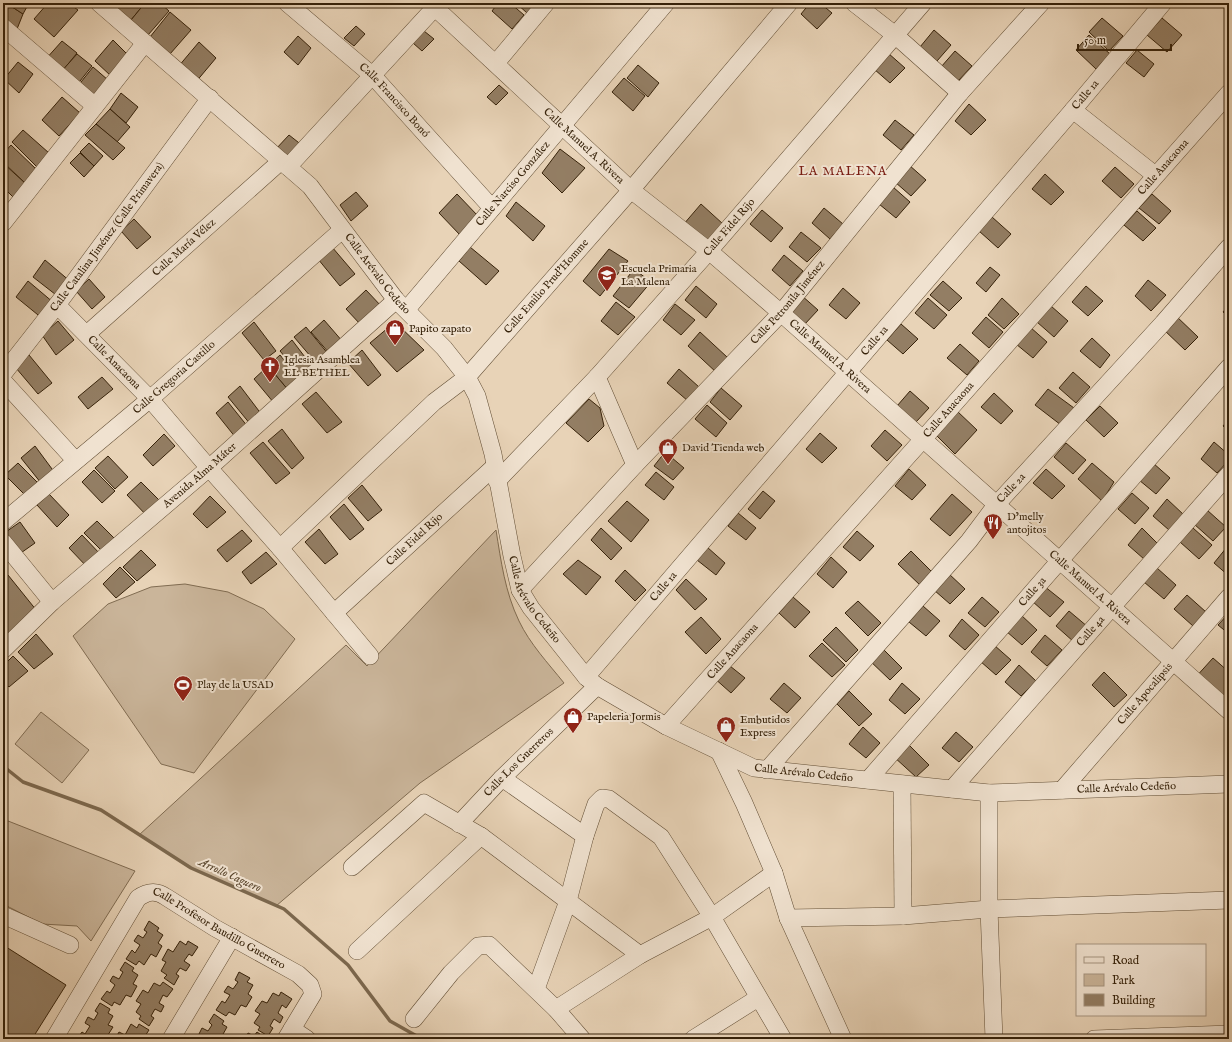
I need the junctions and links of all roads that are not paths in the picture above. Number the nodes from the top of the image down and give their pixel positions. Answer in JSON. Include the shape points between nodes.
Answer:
{"nodes":[{"id":1,"x":99,"y":3,"type":"edge"},
{"id":2,"x":287,"y":3,"type":"edge"},
{"id":3,"x":546,"y":3,"type":"edge"},
{"id":4,"x":666,"y":3,"type":"edge"},
{"id":5,"x":789,"y":3,"type":"edge"},
{"id":6,"x":854,"y":3,"type":"edge"},
{"id":7,"x":923,"y":3,"type":"edge"},
{"id":8,"x":1041,"y":3,"type":"edge"},
{"id":9,"x":1163,"y":3,"type":"edge"},
{"id":10,"x":435,"y":5,"type":"edge"},
{"id":11,"x":3,"y":27,"type":"edge"},
{"id":12,"x":895,"y":35,"type":"junction"},
{"id":13,"x":145,"y":43,"type":"junction"},
{"id":14,"x":496,"y":63,"type":"junction"},
{"id":15,"x":373,"y":76,"type":"junction"},
{"id":16,"x":960,"y":93,"type":"junction"},
{"id":17,"x":1229,"y":93,"type":"edge"},
{"id":18,"x":210,"y":98,"type":"junction"},
{"id":19,"x":95,"y":106,"type":"junction"},
{"id":20,"x":1073,"y":110,"type":"junction"},
{"id":21,"x":563,"y":125,"type":"junction"},
{"id":22,"x":284,"y":164,"type":"junction"},
{"id":23,"x":1155,"y":175,"type":"junction"},
{"id":24,"x":631,"y":190,"type":"junction"},
{"id":25,"x":492,"y":208,"type":"junction"},
{"id":26,"x":3,"y":223,"type":"edge"},
{"id":27,"x":342,"y":230,"type":"junction"},
{"id":28,"x":1229,"y":247,"type":"edge"},
{"id":29,"x":709,"y":251,"type":"junction"},
{"id":30,"x":57,"y":304,"type":"junction"},
{"id":31,"x":401,"y":305,"type":"junction"},
{"id":32,"x":781,"y":313,"type":"junction"},
{"id":33,"x":87,"y":334,"type":"junction"},
{"id":34,"x":1229,"y":367,"type":"edge"},
{"id":35,"x":848,"y":372,"type":"junction"},
{"id":36,"x":3,"y":374,"type":"edge"},
{"id":37,"x":467,"y":377,"type":"junction"},
{"id":38,"x":597,"y":377,"type":"junction"},
{"id":39,"x":3,"y":381,"type":"edge"},
{"id":40,"x":150,"y":399,"type":"junction"},
{"id":41,"x":924,"y":438,"type":"junction"},
{"id":42,"x":75,"y":460,"type":"junction"},
{"id":43,"x":635,"y":465,"type":"junction"},
{"id":44,"x":209,"y":468,"type":"junction"},
{"id":45,"x":496,"y":474,"type":"junction"},
{"id":46,"x":1229,"y":474,"type":"edge"},
{"id":47,"x":996,"y":505,"type":"junction"},
{"id":48,"x":3,"y":522,"type":"edge"},
{"id":49,"x":3,"y":542,"type":"edge"},
{"id":50,"x":280,"y":548,"type":"junction"},
{"id":51,"x":1060,"y":561,"type":"junction"},
{"id":52,"x":520,"y":590,"type":"junction"},
{"id":53,"x":1229,"y":598,"type":"edge"},
{"id":54,"x":52,"y":602,"type":"junction"},
{"id":55,"x":1112,"y":607,"type":"junction"},
{"id":56,"x":334,"y":613,"type":"junction"},
{"id":57,"x":3,"y":650,"type":"edge"},
{"id":58,"x":370,"y":656,"type":"dead end"},
{"id":59,"x":1174,"y":662,"type":"junction"},
{"id":60,"x":592,"y":682,"type":"junction"},
{"id":61,"x":1228,"y":708,"type":"edge"},
{"id":62,"x":666,"y":726,"type":"junction"},
{"id":63,"x":718,"y":751,"type":"junction"},
{"id":64,"x":767,"y":770,"type":"junction"},
{"id":65,"x":502,"y":778,"type":"junction"},
{"id":66,"x":868,"y":780,"type":"junction"},
{"id":67,"x":902,"y":784,"type":"junction"},
{"id":68,"x":1229,"y":784,"type":"edge"},
{"id":69,"x":952,"y":789,"type":"junction"},
{"id":70,"x":1062,"y":790,"type":"junction"},
{"id":71,"x":989,"y":793,"type":"junction"},
{"id":72,"x":459,"y":824,"type":"junction"},
{"id":73,"x":481,"y":836,"type":"junction"},
{"id":74,"x":585,"y":836,"type":"junction"},
{"id":75,"x":352,"y":867,"type":"dead end"},
{"id":76,"x":774,"y":873,"type":"junction"},
{"id":77,"x":1229,"y":900,"type":"edge"},
{"id":78,"x":568,"y":901,"type":"junction"},
{"id":79,"x":989,"y":909,"type":"junction"},
{"id":80,"x":3,"y":915,"type":"edge"},
{"id":81,"x":903,"y":916,"type":"junction"},
{"id":82,"x":712,"y":917,"type":"junction"},
{"id":83,"x":788,"y":918,"type":"junction"},
{"id":84,"x":232,"y":938,"type":"junction"},
{"id":85,"x":70,"y":945,"type":"dead end"},
{"id":86,"x":357,"y":951,"type":"dead end"},
{"id":87,"x":640,"y":955,"type":"junction"},
{"id":88,"x":536,"y":989,"type":"junction"},
{"id":89,"x":758,"y":998,"type":"junction"},
{"id":90,"x":556,"y":1009,"type":"junction"},
{"id":91,"x":414,"y":1019,"type":"dead end"},
{"id":92,"x":289,"y":1034,"type":"edge"},
{"id":93,"x":1229,"y":1034,"type":"edge"},
{"id":94,"x":836,"y":1036,"type":"edge"},
{"id":95,"x":54,"y":1039,"type":"edge"},
{"id":96,"x":171,"y":1039,"type":"edge"},
{"id":97,"x":307,"y":1039,"type":"edge"},
{"id":98,"x":582,"y":1039,"type":"edge"},
{"id":99,"x":693,"y":1039,"type":"edge"},
{"id":100,"x":783,"y":1039,"type":"edge"},
{"id":101,"x":994,"y":1039,"type":"edge"},
{"id":102,"x":1094,"y":1039,"type":"edge"}],
"edges":[{"from":1,"to":13,"type":"street","name":"Calle Arévalo Cedeño"},
{"from":2,"to":15,"type":"street","name":"Calle Francisco Bonó"},
{"from":3,"to":14,"type":"street"},
{"from":4,"to":21,"type":"street","name":"Calle Narciso González"},
{"from":5,"to":24,"type":"street","name":"Calle Emilio Prud'Homme"},
{"from":6,"to":12,"type":"street"},
{"from":7,"to":12,"type":"street","name":"Calle Fidel Rijo"},
{"from":8,"to":16,"type":"street","name":"Calle Petronila Jiménez"},
{"from":9,"to":20,"type":"street","name":"Calle 1a"},
{"from":10,"to":14,"type":"street","name":"Calle Manuel A. Rivera"},
{"from":10,"to":15,"type":"street","name":"Calle María Vélez"},
{"from":11,"to":19,"type":"street"},
{"from":12,"to":16,"type":"street"},
{"from":12,"to":29,"type":"street","name":"Calle Fidel Rijo"},
{"from":13,"to":18,"type":"street","name":"Calle Arévalo Cedeño"},
{"from":13,"to":19,"type":"street"},
{"from":14,"to":21,"type":"street","name":"Calle Manuel A. Rivera"},
{"from":15,"to":22,"type":"street","name":"Calle María Vélez"},
{"from":15,"to":25,"type":"street","name":"Calle Francisco Bonó"},
{"from":16,"to":32,"type":"street","name":"Calle Petronila Jiménez"},
{"from":17,"to":23,"type":"street","name":"Calle Anacaona"},
{"from":18,"to":22,"type":"street","name":"Calle Arévalo Cedeño"},
{"from":18,"to":30,"type":"street","name":"Calle Catalina Jiménez (Calle Primavera)"},
{"from":19,"to":26,"type":"street"},
{"from":20,"to":23,"type":"street"},
{"from":20,"to":35,"type":"street","name":"Calle 1a"},
{"from":21,"to":24,"type":"street","name":"Calle Manuel A. Rivera"},
{"from":21,"to":25,"type":"street","name":"Calle Narciso González"},
{"from":22,"to":27,"type":"street","name":"Calle Arévalo Cedeño","via":[[310,186]]},
{"from":22,"to":33,"type":"street","name":"Calle María Vélez"},
{"from":23,"to":41,"type":"street","name":"Calle Anacaona"},
{"from":24,"to":29,"type":"street","name":"Calle Manuel A. Rivera"},
{"from":24,"to":37,"type":"street","name":"Calle Emilio Prud'Homme"},
{"from":25,"to":31,"type":"street","name":"Calle Narciso González"},
{"from":27,"to":31,"type":"street","name":"Calle Arévalo Cedeño"},
{"from":27,"to":40,"type":"street","name":"Calle Gregoria Castillo"},
{"from":28,"to":47,"type":"street","name":"Calle 2a","via":[[1158,329]]},
{"from":29,"to":32,"type":"street","name":"Calle Manuel A. Rivera"},
{"from":29,"to":38,"type":"street","name":"Calle Fidel Rijo"},
{"from":30,"to":33,"type":"street","name":"Calle Anacaona"},
{"from":30,"to":36,"type":"street","name":"Calle Catalina Jiménez (Calle Primavera)"},
{"from":31,"to":37,"type":"street","name":"Calle Arévalo Cedeño","via":[[444,348]]},
{"from":31,"to":44,"type":"street","name":"Avenida Alma Máter"},
{"from":32,"to":35,"type":"street","name":"Calle Manuel A. Rivera"},
{"from":32,"to":43,"type":"street","name":"Calle Petronila Jiménez"},
{"from":33,"to":40,"type":"street","name":"Calle Anacaona"},
{"from":34,"to":51,"type":"street","name":"Calle 3a"},
{"from":35,"to":41,"type":"street","name":"Calle Manuel A. Rivera"},
{"from":35,"to":60,"type":"street","name":"Calle 1a"},
{"from":37,"to":45,"type":"street","name":"Calle Arévalo Cedeño","via":[[477,396]]},
{"from":37,"to":50,"type":"street","name":"Calle Emilio Prud'Homme","via":[[434,402]]},
{"from":38,"to":43,"type":"street"},
{"from":38,"to":45,"type":"street","name":"Calle Fidel Rijo"},
{"from":39,"to":42,"type":"street"},
{"from":40,"to":42,"type":"street","name":"Calle Gregoria Castillo"},
{"from":40,"to":44,"type":"street","name":"Calle Anacaona"},
{"from":41,"to":47,"type":"street","name":"Calle Manuel A. Rivera"},
{"from":41,"to":62,"type":"street","name":"Calle Anacaona"},
{"from":42,"to":48,"type":"street","name":"Calle Gregoria Castillo"},
{"from":43,"to":52,"type":"street","name":"Calle Petronila Jiménez"},
{"from":44,"to":50,"type":"street","name":"Calle Anacaona"},
{"from":44,"to":54,"type":"street","name":"Avenida Alma Máter"},
{"from":45,"to":52,"type":"street","name":"Calle Arévalo Cedeño"},
{"from":45,"to":56,"type":"street","name":"Calle Fidel Rijo"},
{"from":46,"to":55,"type":"street","name":"Calle 4a"},
{"from":47,"to":51,"type":"street","name":"Calle Manuel A. Rivera"},
{"from":47,"to":64,"type":"street","name":"Calle 2a","via":[[969,541]]},
{"from":49,"to":54,"type":"street"},
{"from":50,"to":56,"type":"street","name":"Calle Anacaona"},
{"from":51,"to":55,"type":"street","name":"Calle Manuel A. Rivera"},
{"from":51,"to":66,"type":"street","name":"Calle 3a"},
{"from":52,"to":60,"type":"street","name":"Calle Arévalo Cedeño","via":[[531,608]]},
{"from":53,"to":59,"type":"street","name":"Calle Apocalipsis"},
{"from":54,"to":57,"type":"street","name":"Avenida Alma Máter"},
{"from":55,"to":59,"type":"street","name":"Calle Manuel A. Rivera"},
{"from":55,"to":69,"type":"street","name":"Calle 4a"},
{"from":56,"to":58,"type":"street","name":"Calle Anacaona"},
{"from":59,"to":61,"type":"street","name":"Calle Manuel A. Rivera"},
{"from":59,"to":70,"type":"street","name":"Calle Apocalipsis"},
{"from":60,"to":62,"type":"street","name":"Calle Arévalo Cedeño"},
{"from":60,"to":65,"type":"street","name":"Calle Los Guerreros"},
{"from":62,"to":63,"type":"street","name":"Calle Arévalo Cedeño"},
{"from":63,"to":64,"type":"street","name":"Calle Arévalo Cedeño","via":[[754,768]]},
{"from":63,"to":76,"type":"street"},
{"from":64,"to":66,"type":"street","name":"Calle Arévalo Cedeño"},
{"from":65,"to":72,"type":"street","name":"Calle Los Guerreros"},
{"from":65,"to":74,"type":"street"},
{"from":66,"to":67,"type":"street","name":"Calle Arévalo Cedeño"},
{"from":67,"to":69,"type":"street","name":"Calle Arévalo Cedeño"},
{"from":67,"to":81,"type":"street"},
{"from":68,"to":70,"type":"street","name":"Calle Arévalo Cedeño"},
{"from":69,"to":71,"type":"street","name":"Calle Arévalo Cedeño"},
{"from":70,"to":71,"type":"street","name":"Calle Arévalo Cedeño"},
{"from":71,"to":79,"type":"street"},
{"from":72,"to":73,"type":"street"},
{"from":72,"to":75,"type":"street","via":[[424,803]]},
{"from":73,"to":78,"type":"street"},
{"from":73,"to":86,"type":"street"},
{"from":74,"to":78,"type":"street"},
{"from":74,"to":82,"type":"street","via":[[596,804],[602,798],[610,799],[661,837]]},
{"from":76,"to":82,"type":"street"},
{"from":76,"to":83,"type":"street"},
{"from":77,"to":79,"type":"street"},
{"from":78,"to":87,"type":"street"},
{"from":78,"to":88,"type":"street"},
{"from":79,"to":81,"type":"street"},
{"from":79,"to":101,"type":"street"},
{"from":80,"to":85,"type":"street"},
{"from":81,"to":83,"type":"street"},
{"from":82,"to":87,"type":"street"},
{"from":82,"to":89,"type":"street"},
{"from":83,"to":94,"type":"street"},
{"from":84,"to":92,"type":"street","name":"Calle Profesor Baudillo Guerrero","via":[[298,974],[310,985],[313,994]]},
{"from":84,"to":95,"type":"street","name":"Calle Profesor Baudillo Guerrero","via":[[160,893],[146,893],[138,898]]},
{"from":84,"to":96,"type":"street"},
{"from":87,"to":90,"type":"street"},
{"from":88,"to":90,"type":"street"},
{"from":88,"to":91,"type":"street","via":[[489,945],[478,946],[451,973]]},
{"from":89,"to":99,"type":"street"},
{"from":89,"to":100,"type":"street"},
{"from":90,"to":98,"type":"street"},
{"from":92,"to":97,"type":"street"},
{"from":93,"to":102,"type":"street"}]}
